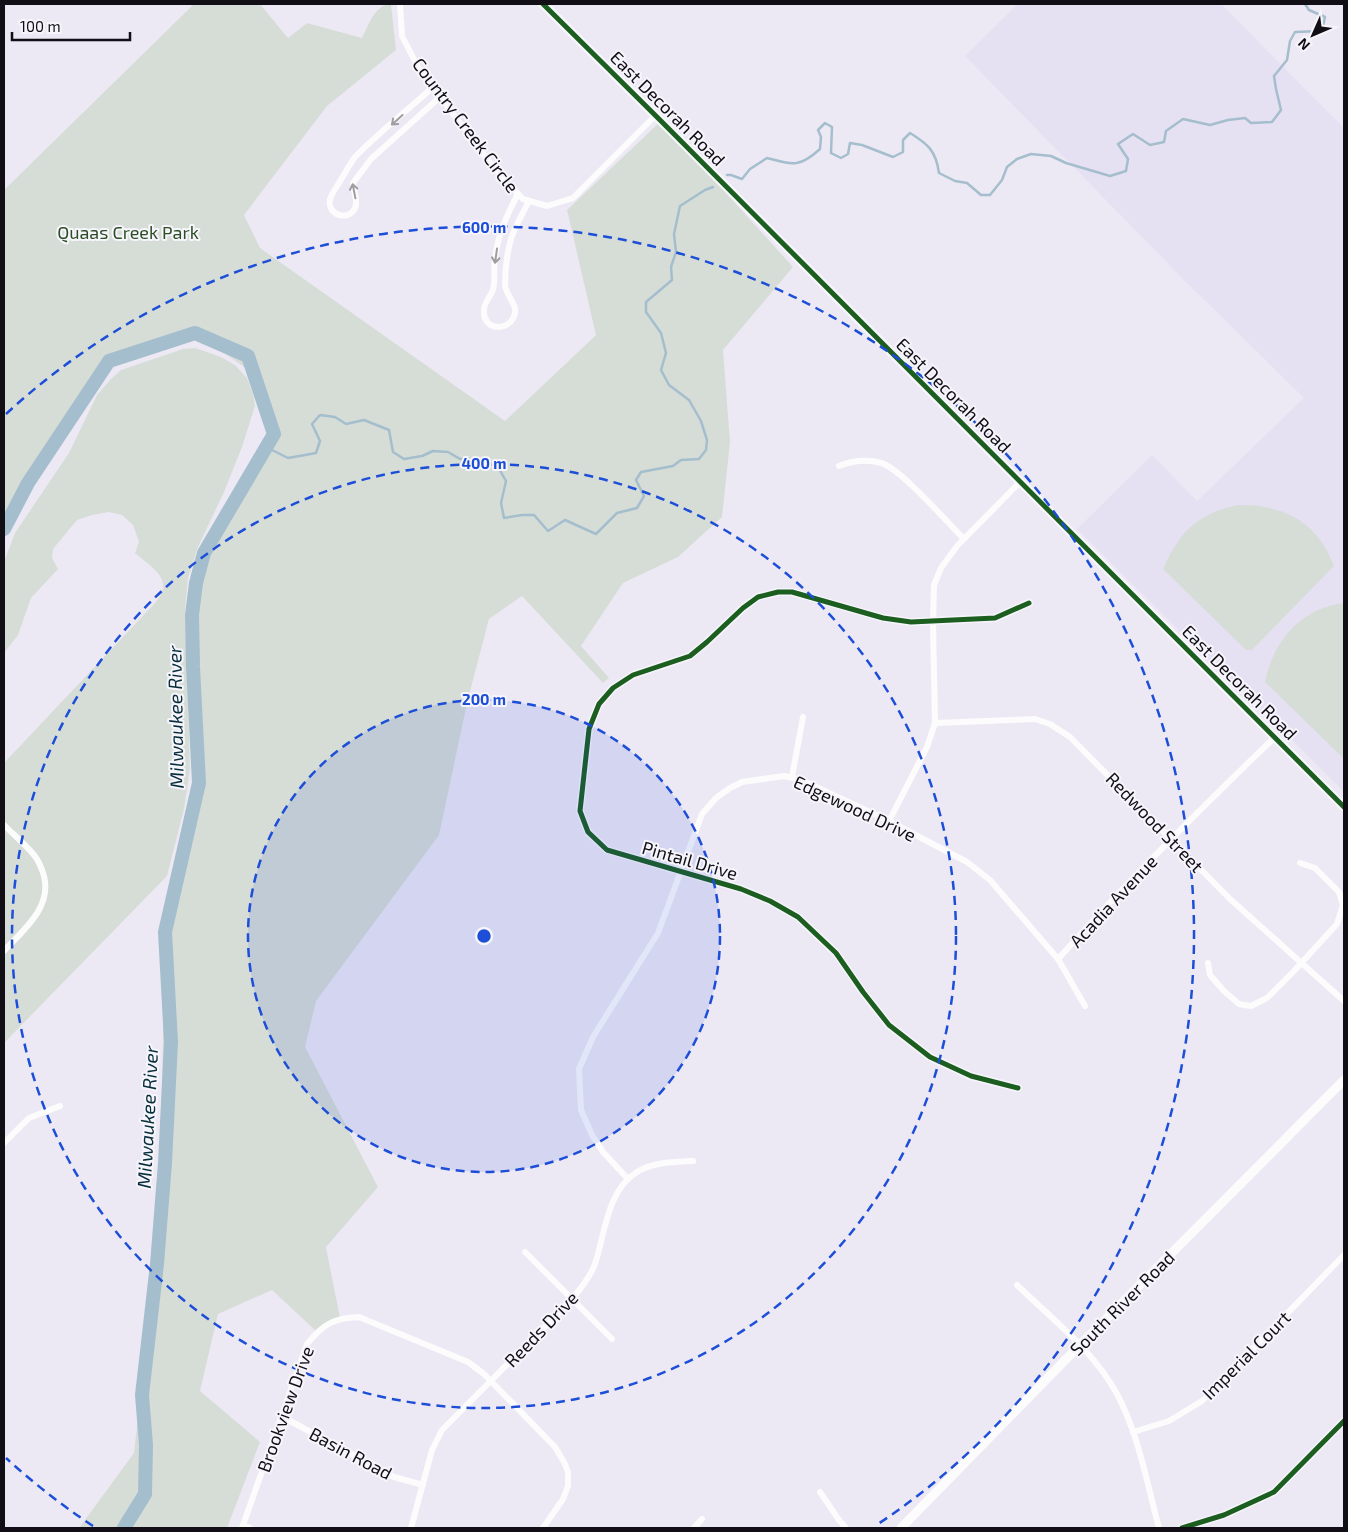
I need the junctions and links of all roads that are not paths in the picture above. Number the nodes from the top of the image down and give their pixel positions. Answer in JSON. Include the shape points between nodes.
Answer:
{"nodes":[{"id":1,"x":400,"y":4,"type":"edge"},
{"id":2,"x":543,"y":4,"type":"edge"},
{"id":3,"x":433,"y":87,"type":"junction"},
{"id":4,"x":440,"y":97,"type":"junction"},
{"id":5,"x":656,"y":115,"type":"junction"},
{"id":6,"x":518,"y":194,"type":"junction"},
{"id":7,"x":529,"y":201,"type":"junction"},
{"id":8,"x":839,"y":466,"type":"dead end"},
{"id":9,"x":1020,"y":482,"type":"junction"},
{"id":10,"x":964,"y":539,"type":"junction"},
{"id":11,"x":1030,"y":603,"type":"dead end"},
{"id":12,"x":933,"y":622,"type":"junction"},
{"id":13,"x":803,"y":717,"type":"dead end"},
{"id":14,"x":935,"y":723,"type":"junction"},
{"id":15,"x":1275,"y":737,"type":"junction"},
{"id":16,"x":792,"y":777,"type":"junction"},
{"id":17,"x":1344,"y":807,"type":"edge"},
{"id":18,"x":889,"y":821,"type":"junction"},
{"id":19,"x":4,"y":825,"type":"edge"},
{"id":20,"x":1172,"y":839,"type":"junction"},
{"id":21,"x":1300,"y":863,"type":"dead end"},
{"id":22,"x":680,"y":871,"type":"junction"},
{"id":23,"x":4,"y":951,"type":"edge"},
{"id":24,"x":1058,"y":959,"type":"junction"},
{"id":25,"x":1208,"y":963,"type":"dead end"},
{"id":26,"x":1302,"y":963,"type":"junction"},
{"id":27,"x":1344,"y":1001,"type":"edge"},
{"id":28,"x":1085,"y":1006,"type":"dead end"},
{"id":29,"x":1344,"y":1080,"type":"edge"},
{"id":30,"x":1018,"y":1088,"type":"dead end"},
{"id":31,"x":60,"y":1106,"type":"dead end"},
{"id":32,"x":4,"y":1143,"type":"edge"},
{"id":33,"x":693,"y":1161,"type":"dead end"},
{"id":34,"x":628,"y":1179,"type":"junction"},
{"id":35,"x":525,"y":1252,"type":"dead end"},
{"id":36,"x":1344,"y":1255,"type":"edge"},
{"id":37,"x":1017,"y":1285,"type":"dead end"},
{"id":38,"x":572,"y":1299,"type":"junction"},
{"id":39,"x":612,"y":1338,"type":"dead end"},
{"id":40,"x":1080,"y":1345,"type":"junction"},
{"id":41,"x":491,"y":1381,"type":"junction"},
{"id":42,"x":281,"y":1416,"type":"junction"},
{"id":43,"x":1344,"y":1421,"type":"edge"},
{"id":44,"x":1133,"y":1432,"type":"junction"},
{"id":45,"x":423,"y":1486,"type":"junction"},
{"id":46,"x":820,"y":1492,"type":"dead end"},
{"id":47,"x":702,"y":1519,"type":"dead end"},
{"id":48,"x":242,"y":1526,"type":"edge"},
{"id":49,"x":250,"y":1528,"type":"edge"},
{"id":50,"x":411,"y":1528,"type":"edge"},
{"id":51,"x":543,"y":1528,"type":"edge"},
{"id":52,"x":694,"y":1528,"type":"edge"},
{"id":53,"x":846,"y":1528,"type":"edge"},
{"id":54,"x":901,"y":1528,"type":"edge"},
{"id":55,"x":1159,"y":1528,"type":"edge"},
{"id":56,"x":1182,"y":1528,"type":"edge"}],
"edges":[{"from":1,"to":3,"type":"street","name":"Country Creek Circle","via":[[402,36],[419,69]]},
{"from":2,"to":5,"type":"street","name":"East Decorah Road"},
{"from":3,"to":4,"type":"street","name":"Country Creek Circle"},
{"from":3,"to":4,"type":"street","one_way":true,"via":[[354,158],[330,198],[334,213],[347,216],[352,212],[356,206],[353,183],[356,176]]},
{"from":4,"to":6,"type":"street","name":"Country Creek Circle"},
{"from":5,"to":7,"type":"street","name":"Country Creek Circle","via":[[573,198],[547,206]]},
{"from":5,"to":9,"type":"street","name":"East Decorah Road"},
{"from":6,"to":7,"type":"street","name":"Country Creek Circle"},
{"from":6,"to":7,"type":"street","one_way":true,"via":[[500,234],[494,259],[495,280],[484,307],[484,316],[489,324],[498,328],[513,319],[516,311],[505,286],[508,257],[511,239]]},
{"from":8,"to":10,"type":"street","via":[[865,460],[882,463],[897,471]]},
{"from":9,"to":10,"type":"street"},
{"from":9,"to":15,"type":"street","name":"East Decorah Road"},
{"from":10,"to":12,"type":"street","via":[[941,568],[934,585]]},
{"from":11,"to":12,"type":"street","via":[[995,618]]},
{"from":12,"to":14,"type":"street"},
{"from":12,"to":22,"type":"street","name":"Pintail Drive","via":[[883,618],[792,592],[778,592],[758,597],[690,656],[633,675],[613,688],[599,704],[589,729],[580,811],[588,832],[607,850]]},
{"from":13,"to":16,"type":"street"},
{"from":14,"to":18,"type":"street","via":[[927,747]]},
{"from":14,"to":20,"type":"street","name":"Redwood Street","via":[[1035,719],[1050,724],[1070,737]]},
{"from":15,"to":17,"type":"street","name":"East Decorah Road"},
{"from":15,"to":20,"type":"street","name":"Acadia Avenue"},
{"from":16,"to":18,"type":"street","name":"Edgewood Drive"},
{"from":16,"to":22,"type":"street","name":"Edgewood Drive","via":[[742,782],[716,798],[702,814]]},
{"from":18,"to":24,"type":"street","name":"Edgewood Drive","via":[[967,862],[990,880]]},
{"from":19,"to":23,"type":"street","via":[[36,856],[45,888],[44,901],[38,913]]},
{"from":20,"to":24,"type":"street","name":"Acadia Avenue"},
{"from":20,"to":26,"type":"street","name":"Redwood Street","via":[[1230,899]]},
{"from":21,"to":26,"type":"street","via":[[1315,868],[1339,892],[1343,905],[1337,924]]},
{"from":22,"to":30,"type":"street","name":"Pintail Drive","via":[[741,889],[798,917],[836,953],[889,1025],[930,1058],[971,1076]]},
{"from":22,"to":34,"type":"street","name":"Edgewood Drive","via":[[658,933],[593,1037],[580,1069],[581,1110],[603,1152]]},
{"from":24,"to":28,"type":"street","name":"Edgewood Drive"},
{"from":25,"to":26,"type":"street","via":[[1210,975],[1224,991],[1240,1004],[1251,1006],[1267,998]]},
{"from":26,"to":27,"type":"street","name":"Redwood Street"},
{"from":29,"to":40,"type":"street","name":"South River Road"},
{"from":31,"to":32,"type":"street","via":[[28,1118]]},
{"from":33,"to":34,"type":"street","name":"Reeds Drive","via":[[653,1166]]},
{"from":34,"to":38,"type":"street","name":"Reeds Drive","via":[[614,1198],[594,1265]]},
{"from":35,"to":38,"type":"street"},
{"from":36,"to":44,"type":"street","name":"Imperial Court","via":[[1202,1401],[1169,1421]]},
{"from":37,"to":40,"type":"street"},
{"from":38,"to":39,"type":"street"},
{"from":38,"to":41,"type":"street","name":"Reeds Drive"},
{"from":40,"to":44,"type":"street","via":[[1117,1394]]},
{"from":40,"to":54,"type":"street","name":"South River Road"},
{"from":41,"to":42,"type":"street","name":"Brookview Drive","via":[[468,1362],[359,1317],[340,1318],[317,1332],[306,1344]]},
{"from":41,"to":45,"type":"street","name":"Reeds Drive","via":[[442,1430],[432,1450]]},
{"from":41,"to":51,"type":"street","name":"Brookview Drive","via":[[555,1448],[568,1472],[566,1493]]},
{"from":42,"to":45,"type":"street","name":"Basin Road","via":[[394,1477]]},
{"from":42,"to":48,"type":"street","name":"Brookview Drive"},
{"from":43,"to":56,"type":"street","via":[[1274,1492],[1224,1515]]},
{"from":44,"to":55,"type":"street"},
{"from":45,"to":50,"type":"street","name":"Reeds Drive"},
{"from":46,"to":53,"type":"street"},
{"from":47,"to":52,"type":"street"},
{"from":48,"to":49,"type":"street"}]}
